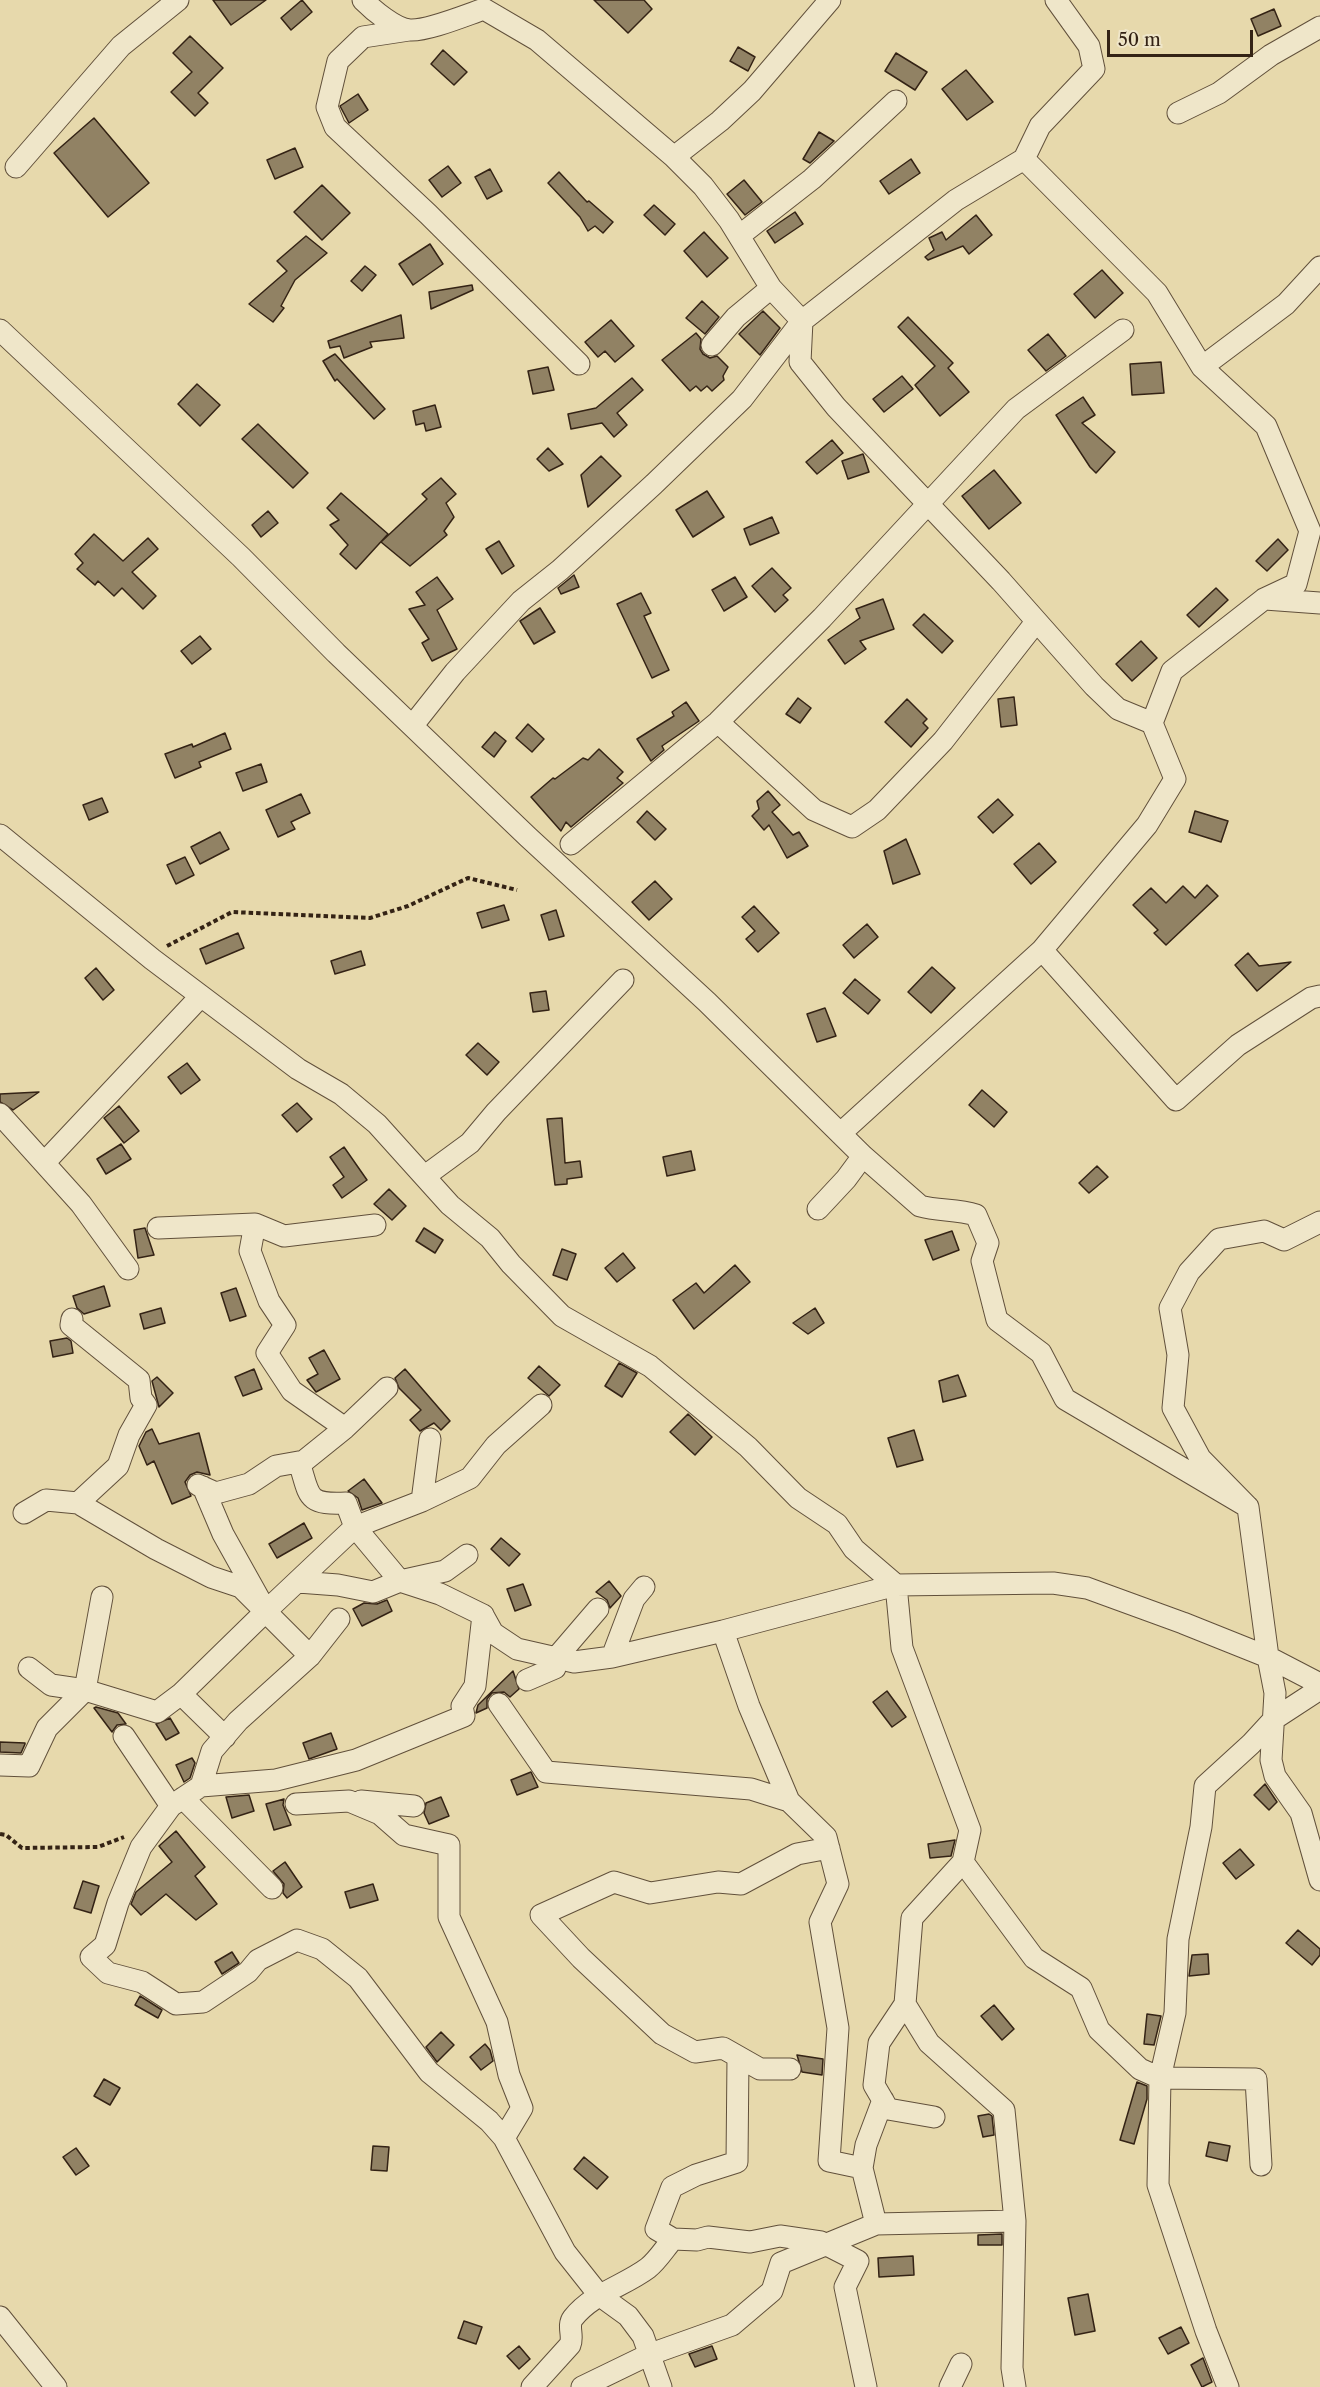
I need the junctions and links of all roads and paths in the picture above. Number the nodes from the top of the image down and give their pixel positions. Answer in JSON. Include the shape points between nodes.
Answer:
{"nodes":[{"id":1,"x":178,"y":0,"type":"edge"},
{"id":2,"x":363,"y":0,"type":"edge"},
{"id":3,"x":830,"y":0,"type":"edge"},
{"id":4,"x":1056,"y":0,"type":"edge"},
{"id":5,"x":486,"y":4,"type":"edge"},
{"id":6,"x":1320,"y":27,"type":"edge"},
{"id":7,"x":409,"y":30,"type":"junction"},
{"id":8,"x":896,"y":101,"type":"dead end"},
{"id":9,"x":1178,"y":113,"type":"dead end"},
{"id":10,"x":674,"y":157,"type":"junction"},
{"id":11,"x":1024,"y":159,"type":"junction"},
{"id":12,"x":16,"y":167,"type":"dead end"},
{"id":13,"x":739,"y":236,"type":"junction"},
{"id":14,"x":1320,"y":267,"type":"edge"},
{"id":15,"x":771,"y":288,"type":"junction"},
{"id":16,"x":802,"y":321,"type":"junction"},
{"id":17,"x":0,"y":330,"type":"edge"},
{"id":18,"x":1123,"y":330,"type":"dead end"},
{"id":19,"x":712,"y":345,"type":"dead end"},
{"id":20,"x":579,"y":364,"type":"dead end"},
{"id":21,"x":1202,"y":367,"type":"junction"},
{"id":22,"x":929,"y":503,"type":"junction"},
{"id":23,"x":1264,"y":599,"type":"junction"},
{"id":24,"x":1320,"y":603,"type":"edge"},
{"id":25,"x":1036,"y":622,"type":"junction"},
{"id":26,"x":718,"y":722,"type":"junction"},
{"id":27,"x":1152,"y":723,"type":"junction"},
{"id":28,"x":413,"y":725,"type":"junction"},
{"id":29,"x":0,"y":835,"type":"edge"},
{"id":30,"x":571,"y":844,"type":"dead end"},
{"id":31,"x":517,"y":890,"type":"dead end"},
{"id":32,"x":1042,"y":950,"type":"junction"},
{"id":33,"x":152,"y":959,"type":"junction"},
{"id":34,"x":623,"y":980,"type":"dead end"},
{"id":35,"x":201,"y":996,"type":"junction"},
{"id":36,"x":1320,"y":996,"type":"edge"},
{"id":37,"x":0,"y":1114,"type":"edge"},
{"id":38,"x":842,"y":1132,"type":"junction"},
{"id":39,"x":862,"y":1156,"type":"junction"},
{"id":40,"x":45,"y":1162,"type":"junction"},
{"id":41,"x":425,"y":1176,"type":"junction"},
{"id":42,"x":818,"y":1209,"type":"dead end"},
{"id":43,"x":1320,"y":1222,"type":"edge"},
{"id":44,"x":255,"y":1224,"type":"junction"},
{"id":45,"x":375,"y":1225,"type":"dead end"},
{"id":46,"x":158,"y":1228,"type":"dead end"},
{"id":47,"x":128,"y":1269,"type":"dead end"},
{"id":48,"x":72,"y":1319,"type":"dead end"},
{"id":49,"x":387,"y":1388,"type":"dead end"},
{"id":50,"x":542,"y":1405,"type":"dead end"},
{"id":51,"x":345,"y":1428,"type":"junction"},
{"id":52,"x":430,"y":1439,"type":"dead end"},
{"id":53,"x":299,"y":1462,"type":"junction"},
{"id":54,"x":422,"y":1501,"type":"junction"},
{"id":55,"x":78,"y":1503,"type":"junction"},
{"id":56,"x":1248,"y":1507,"type":"junction"},
{"id":57,"x":24,"y":1513,"type":"dead end"},
{"id":58,"x":355,"y":1527,"type":"junction"},
{"id":59,"x":467,"y":1555,"type":"dead end"},
{"id":60,"x":400,"y":1581,"type":"junction"},
{"id":61,"x":298,"y":1582,"type":"junction"},
{"id":62,"x":896,"y":1585,"type":"junction"},
{"id":63,"x":644,"y":1587,"type":"dead end"},
{"id":64,"x":102,"y":1598,"type":"dead end"},
{"id":65,"x":598,"y":1609,"type":"dead end"},
{"id":66,"x":266,"y":1611,"type":"junction"},
{"id":67,"x":483,"y":1615,"type":"junction"},
{"id":68,"x":339,"y":1619,"type":"dead end"},
{"id":69,"x":723,"y":1631,"type":"junction"},
{"id":70,"x":309,"y":1656,"type":"junction"},
{"id":71,"x":612,"y":1657,"type":"junction"},
{"id":72,"x":1268,"y":1657,"type":"junction"},
{"id":73,"x":556,"y":1658,"type":"junction"},
{"id":74,"x":28,"y":1668,"type":"dead end"},
{"id":75,"x":527,"y":1680,"type":"dead end"},
{"id":76,"x":1320,"y":1684,"type":"edge"},
{"id":77,"x":1320,"y":1689,"type":"edge"},
{"id":78,"x":86,"y":1690,"type":"junction"},
{"id":79,"x":181,"y":1694,"type":"junction"},
{"id":80,"x":499,"y":1704,"type":"dead end"},
{"id":81,"x":1274,"y":1719,"type":"junction"},
{"id":82,"x":124,"y":1736,"type":"dead end"},
{"id":83,"x":225,"y":1737,"type":"junction"},
{"id":84,"x":0,"y":1765,"type":"edge"},
{"id":85,"x":201,"y":1786,"type":"junction"},
{"id":86,"x":349,"y":1801,"type":"junction"},
{"id":87,"x":177,"y":1802,"type":"junction"},
{"id":88,"x":789,"y":1802,"type":"junction"},
{"id":89,"x":296,"y":1804,"type":"dead end"},
{"id":90,"x":414,"y":1806,"type":"dead end"},
{"id":91,"x":0,"y":1834,"type":"edge"},
{"id":92,"x":131,"y":1834,"type":"dead end"},
{"id":93,"x":829,"y":1848,"type":"junction"},
{"id":94,"x":963,"y":1862,"type":"junction"},
{"id":95,"x":1320,"y":1880,"type":"edge"},
{"id":96,"x":272,"y":1888,"type":"dead end"},
{"id":97,"x":905,"y":2004,"type":"junction"},
{"id":98,"x":738,"y":2057,"type":"junction"},
{"id":99,"x":790,"y":2068,"type":"dead end"},
{"id":100,"x":1160,"y":2079,"type":"junction"},
{"id":101,"x":883,"y":2100,"type":"junction"},
{"id":102,"x":933,"y":2117,"type":"dead end"},
{"id":103,"x":504,"y":2138,"type":"junction"},
{"id":104,"x":1261,"y":2165,"type":"dead end"},
{"id":105,"x":862,"y":2168,"type":"junction"},
{"id":106,"x":1015,"y":2221,"type":"junction"},
{"id":107,"x":876,"y":2224,"type":"junction"},
{"id":108,"x":673,"y":2239,"type":"junction"},
{"id":109,"x":826,"y":2244,"type":"junction"},
{"id":110,"x":599,"y":2295,"type":"junction"},
{"id":111,"x":0,"y":2317,"type":"edge"},
{"id":112,"x":648,"y":2355,"type":"junction"},
{"id":113,"x":961,"y":2364,"type":"dead end"},
{"id":114,"x":56,"y":2387,"type":"edge"},
{"id":115,"x":532,"y":2387,"type":"edge"},
{"id":116,"x":582,"y":2387,"type":"edge"},
{"id":117,"x":661,"y":2387,"type":"edge"},
{"id":118,"x":866,"y":2387,"type":"edge"},
{"id":119,"x":950,"y":2387,"type":"edge"},
{"id":120,"x":1015,"y":2387,"type":"edge"},
{"id":121,"x":1228,"y":2387,"type":"edge"}],
"edges":[{"from":1,"to":12,"type":"street","via":[[122,46]]},
{"from":2,"to":7,"type":"street","via":[[378,15]]},
{"from":3,"to":10,"type":"street","via":[[752,91]]},
{"from":4,"to":11,"type":"street","via":[[1089,46],[1094,69],[1040,126]]},
{"from":5,"to":7,"type":"street","via":[[454,20]]},
{"from":5,"to":10,"type":"street","via":[[537,40]]},
{"from":6,"to":9,"type":"street","via":[[1271,55],[1219,93]]},
{"from":7,"to":20,"type":"street","via":[[363,37],[338,61],[327,107],[335,127]]},
{"from":8,"to":13,"type":"street","via":[[812,179]]},
{"from":10,"to":13,"type":"street","via":[[703,186]]},
{"from":11,"to":16,"type":"street","via":[[956,200]]},
{"from":11,"to":21,"type":"street","via":[[1157,293]]},
{"from":13,"to":15,"type":"street"},
{"from":14,"to":21,"type":"street","via":[[1286,304]]},
{"from":15,"to":16,"type":"street"},
{"from":15,"to":19,"type":"street","via":[[736,317]]},
{"from":16,"to":22,"type":"street","via":[[800,362],[836,407]]},
{"from":16,"to":28,"type":"street","via":[[742,399],[637,500],[521,601],[455,672]]},
{"from":17,"to":28,"type":"street"},
{"from":18,"to":22,"type":"street","via":[[1016,410]]},
{"from":21,"to":23,"type":"street","via":[[1266,426],[1310,531],[1296,584]]},
{"from":22,"to":25,"type":"street"},
{"from":22,"to":26,"type":"street"},
{"from":23,"to":24,"type":"street"},
{"from":23,"to":27,"type":"street","via":[[1172,671]]},
{"from":25,"to":26,"type":"street","via":[[943,741],[877,810],[852,827],[814,810]]},
{"from":25,"to":27,"type":"street","via":[[1118,709]]},
{"from":26,"to":30,"type":"street"},
{"from":27,"to":32,"type":"street","via":[[1175,779],[1147,825]]},
{"from":28,"to":38,"type":"street"},
{"from":29,"to":33,"type":"street"},
{"from":31,"to":33,"type":"path","via":[[468,878],[408,906],[370,918],[232,912],[171,943]]},
{"from":32,"to":36,"type":"street","via":[[1176,1100],[1238,1045]]},
{"from":32,"to":38,"type":"street"},
{"from":33,"to":35,"type":"street"},
{"from":34,"to":41,"type":"street","via":[[470,1143]]},
{"from":35,"to":40,"type":"street"},
{"from":35,"to":41,"type":"street","via":[[298,1069],[341,1094],[377,1124]]},
{"from":37,"to":40,"type":"street"},
{"from":38,"to":39,"type":"street"},
{"from":39,"to":42,"type":"street"},
{"from":39,"to":56,"type":"street","via":[[920,1206],[976,1215],[988,1244],[982,1261],[997,1320],[1041,1353],[1065,1399]]},
{"from":40,"to":47,"type":"street"},
{"from":41,"to":62,"type":"street","via":[[450,1205],[490,1238],[562,1316],[650,1366],[748,1448],[798,1498],[837,1524],[854,1548]]},
{"from":43,"to":56,"type":"street","via":[[1284,1240],[1264,1231],[1219,1239],[1189,1272],[1170,1308],[1178,1355],[1173,1408],[1200,1458]]},
{"from":44,"to":45,"type":"street","via":[[284,1236]]},
{"from":44,"to":46,"type":"street"},
{"from":44,"to":51,"type":"street","via":[[250,1251],[269,1301],[285,1324],[267,1353],[292,1391]]},
{"from":48,"to":55,"type":"street","via":[[70,1324],[139,1380],[146,1405],[118,1466]]},
{"from":49,"to":51,"type":"street"},
{"from":50,"to":54,"type":"street","via":[[496,1445],[470,1478]]},
{"from":51,"to":53,"type":"street"},
{"from":52,"to":54,"type":"street"},
{"from":53,"to":58,"type":"street","via":[[307,1493],[322,1504],[346,1503]]},
{"from":53,"to":66,"type":"street","via":[[276,1466],[249,1484],[216,1493],[200,1486]]},
{"from":54,"to":58,"type":"street"},
{"from":55,"to":57,"type":"street","via":[[46,1500]]},
{"from":55,"to":66,"type":"street","via":[[212,1578],[241,1587]]},
{"from":56,"to":72,"type":"street"},
{"from":58,"to":60,"type":"street"},
{"from":58,"to":61,"type":"street"},
{"from":59,"to":60,"type":"street","via":[[445,1571]]},
{"from":60,"to":61,"type":"street","via":[[373,1592]]},
{"from":60,"to":67,"type":"street","via":[[440,1594]]},
{"from":61,"to":66,"type":"street"},
{"from":62,"to":69,"type":"street"},
{"from":62,"to":72,"type":"street","via":[[1073,1585]]},
{"from":62,"to":94,"type":"street","via":[[902,1648],[970,1830]]},
{"from":63,"to":71,"type":"street","via":[[634,1599]]},
{"from":64,"to":78,"type":"street"},
{"from":65,"to":73,"type":"street"},
{"from":66,"to":70,"type":"street"},
{"from":66,"to":79,"type":"street"},
{"from":67,"to":73,"type":"street","via":[[494,1634],[517,1649]]},
{"from":67,"to":85,"type":"street","via":[[475,1686],[462,1706],[464,1716],[356,1760],[276,1780]]},
{"from":68,"to":70,"type":"street"},
{"from":69,"to":71,"type":"street"},
{"from":69,"to":88,"type":"street"},
{"from":70,"to":83,"type":"street"},
{"from":71,"to":73,"type":"street","via":[[574,1662]]},
{"from":72,"to":76,"type":"street"},
{"from":72,"to":81,"type":"street","via":[[1275,1693]]},
{"from":73,"to":75,"type":"street","via":[[555,1668]]},
{"from":74,"to":78,"type":"street","via":[[51,1685]]},
{"from":77,"to":81,"type":"street"},
{"from":78,"to":79,"type":"street","via":[[157,1712]]},
{"from":78,"to":84,"type":"street","via":[[47,1728],[28,1766]]},
{"from":79,"to":83,"type":"street"},
{"from":80,"to":88,"type":"street","via":[[546,1773],[751,1789]]},
{"from":81,"to":95,"type":"street","via":[[1272,1768],[1301,1813]]},
{"from":81,"to":100,"type":"street","via":[[1205,1786],[1178,1939],[1175,2013]]},
{"from":82,"to":87,"type":"street"},
{"from":83,"to":85,"type":"street","via":[[212,1751]]},
{"from":85,"to":87,"type":"street"},
{"from":86,"to":89,"type":"street"},
{"from":86,"to":90,"type":"street"},
{"from":86,"to":103,"type":"street","via":[[380,1814],[404,1835],[448,1845],[448,1917],[497,2022],[509,2075],[522,2108]]},
{"from":87,"to":96,"type":"street"},
{"from":87,"to":103,"type":"street","via":[[141,1847],[105,1945],[91,1958],[108,1973],[142,1982],[176,2004],[203,2002],[248,1972],[258,1960],[297,1940],[322,1949],[358,1978],[429,2072]]},
{"from":88,"to":93,"type":"street","via":[[826,1837]]},
{"from":91,"to":92,"type":"path","via":[[22,1848],[98,1847]]},
{"from":93,"to":98,"type":"street","via":[[797,1854],[741,1884],[718,1882],[650,1893],[614,1882],[541,1915],[662,2034],[694,2052],[723,2048]]},
{"from":93,"to":105,"type":"street","via":[[838,1884],[820,1922],[838,2028],[828,2161]]},
{"from":94,"to":97,"type":"street","via":[[912,1918]]},
{"from":94,"to":100,"type":"street","via":[[1034,1958],[1081,1988],[1099,2030],[1140,2069]]},
{"from":97,"to":101,"type":"street","via":[[879,2043],[874,2085]]},
{"from":97,"to":106,"type":"street","via":[[929,2043],[1005,2110]]},
{"from":98,"to":99,"type":"street","via":[[760,2068]]},
{"from":98,"to":108,"type":"street","via":[[737,2162],[672,2187],[656,2229]]},
{"from":100,"to":104,"type":"street","via":[[1256,2079]]},
{"from":100,"to":121,"type":"street","via":[[1158,2185]]},
{"from":101,"to":102,"type":"street","via":[[888,2109]]},
{"from":101,"to":105,"type":"street"},
{"from":103,"to":110,"type":"street","via":[[565,2252]]},
{"from":105,"to":107,"type":"street"},
{"from":106,"to":107,"type":"street"},
{"from":106,"to":120,"type":"street"},
{"from":107,"to":109,"type":"street"},
{"from":108,"to":109,"type":"street","via":[[708,2237],[750,2242],[780,2236]]},
{"from":108,"to":110,"type":"street","via":[[649,2267]]},
{"from":109,"to":112,"type":"street","via":[[781,2263],[772,2290],[732,2325]]},
{"from":109,"to":118,"type":"street","via":[[858,2261],[845,2287]]},
{"from":110,"to":112,"type":"street","via":[[628,2316],[643,2336]]},
{"from":110,"to":115,"type":"street","via":[[572,2319],[570,2345]]},
{"from":111,"to":114,"type":"street"},
{"from":112,"to":116,"type":"street"},
{"from":112,"to":117,"type":"street"},
{"from":113,"to":119,"type":"street"}]}
